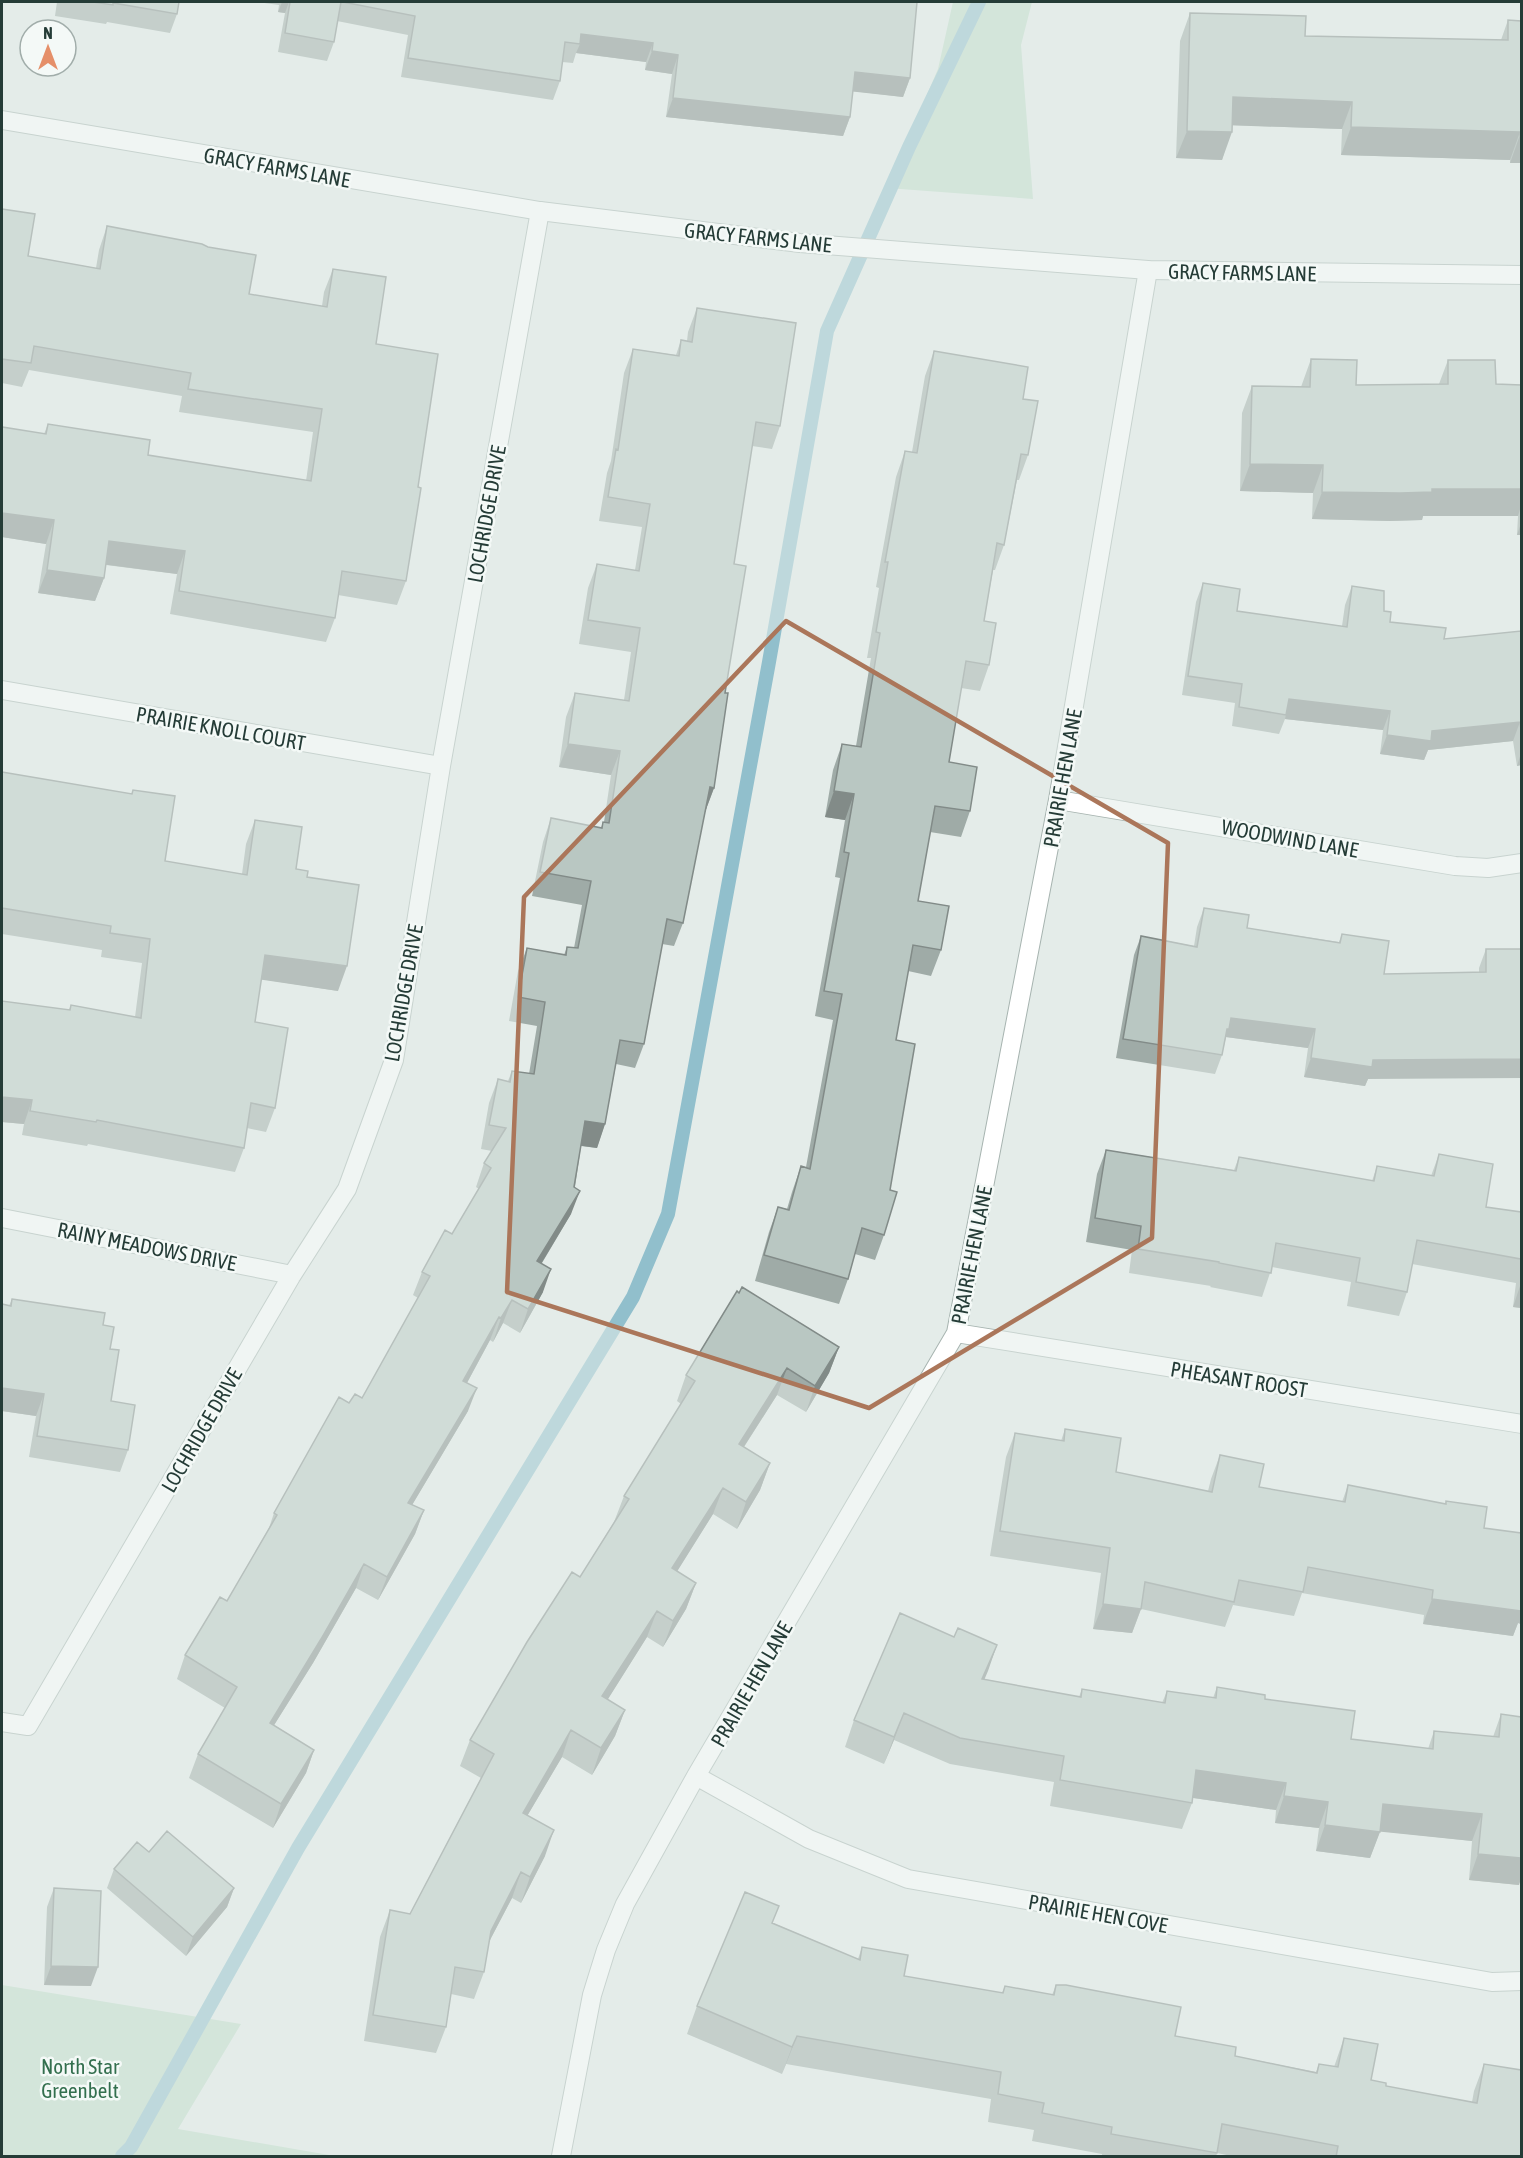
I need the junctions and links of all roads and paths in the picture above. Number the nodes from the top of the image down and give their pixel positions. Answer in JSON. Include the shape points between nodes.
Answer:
{"nodes":[{"id":1,"x":2,"y":120,"type":"edge"},
{"id":2,"x":540,"y":212,"type":"junction"},
{"id":3,"x":1148,"y":270,"type":"junction"},
{"id":4,"x":1521,"y":275,"type":"edge"},
{"id":5,"x":2,"y":690,"type":"edge"},
{"id":6,"x":441,"y":766,"type":"junction"},
{"id":7,"x":1058,"y":800,"type":"junction"},
{"id":8,"x":1521,"y":863,"type":"edge"},
{"id":9,"x":2,"y":1218,"type":"edge"},
{"id":10,"x":292,"y":1275,"type":"junction"},
{"id":11,"x":956,"y":1333,"type":"junction"},
{"id":12,"x":1521,"y":1424,"type":"edge"},
{"id":13,"x":2,"y":1722,"type":"edge"},
{"id":14,"x":696,"y":1776,"type":"junction"},
{"id":15,"x":1521,"y":1981,"type":"edge"},
{"id":16,"x":561,"y":2157,"type":"edge"}],
"edges":[{"from":1,"to":2,"type":"street","name":"GRACY FARMS LANE"},
{"from":2,"to":3,"type":"street","name":"GRACY FARMS LANE","via":[[800,243]]},
{"from":2,"to":6,"type":"street","name":"LOCHRIDGE DRIVE"},
{"from":3,"to":4,"type":"street","name":"GRACY FARMS LANE"},
{"from":3,"to":7,"type":"street","name":"PRAIRIE HEN LANE"},
{"from":5,"to":6,"type":"street","name":"PRAIRIE KNOLL COURT"},
{"from":6,"to":10,"type":"street","name":"LOCHRIDGE DRIVE","via":[[394,1060],[347,1189]]},
{"from":7,"to":8,"type":"street","name":"WOODWIND LANE","via":[[1455,866],[1488,868]]},
{"from":7,"to":11,"type":"street","name":"PRAIRIE HEN LANE"},
{"from":9,"to":10,"type":"street","name":"RAINY MEADOWS DRIVE"},
{"from":10,"to":13,"type":"street","name":"LOCHRIDGE DRIVE","via":[[28,1726]]},
{"from":11,"to":12,"type":"street","name":"PHEASANT ROOST"},
{"from":11,"to":14,"type":"street","name":"PRAIRIE HEN LANE"},
{"from":14,"to":15,"type":"street","name":"PRAIRIE HEN COVE","via":[[809,1839],[908,1879],[1492,1982]]},
{"from":14,"to":16,"type":"street","name":"PRAIRIE HEN LANE","via":[[625,1904],[606,1950],[592,1995]]}]}
